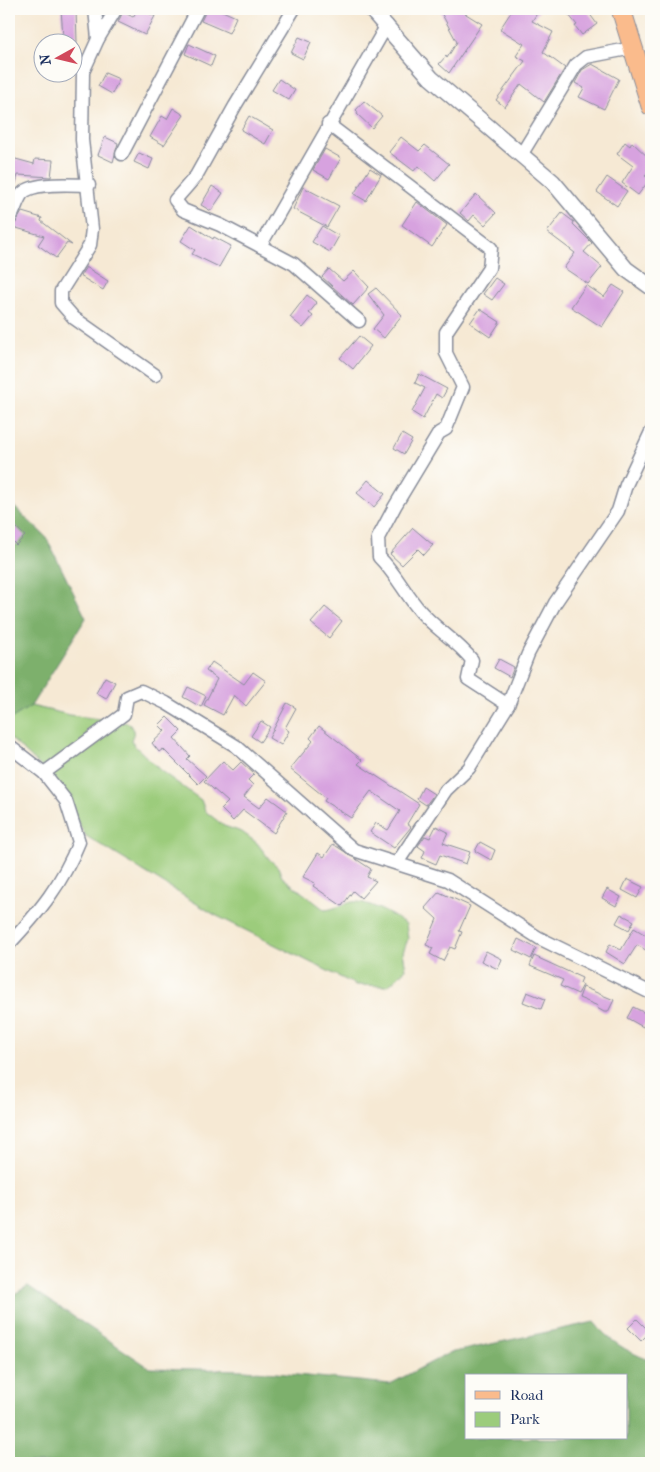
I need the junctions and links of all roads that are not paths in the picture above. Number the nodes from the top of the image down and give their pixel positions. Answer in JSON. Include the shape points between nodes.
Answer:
{"nodes":[{"id":1,"x":95,"y":9,"type":"edge"},
{"id":2,"x":116,"y":9,"type":"edge"},
{"id":3,"x":198,"y":9,"type":"edge"},
{"id":4,"x":294,"y":9,"type":"edge"},
{"id":5,"x":371,"y":9,"type":"edge"},
{"id":6,"x":621,"y":9,"type":"edge"},
{"id":7,"x":387,"y":25,"type":"junction"},
{"id":8,"x":98,"y":39,"type":"junction"},
{"id":9,"x":633,"y":48,"type":"junction"},
{"id":10,"x":651,"y":106,"type":"edge"},
{"id":11,"x":328,"y":124,"type":"junction"},
{"id":12,"x":122,"y":154,"type":"dead end"},
{"id":13,"x":521,"y":155,"type":"junction"},
{"id":14,"x":89,"y":185,"type":"junction"},
{"id":15,"x":9,"y":220,"type":"edge"},
{"id":16,"x":260,"y":246,"type":"junction"},
{"id":17,"x":651,"y":287,"type":"edge"},
{"id":18,"x":359,"y":321,"type":"dead end"},
{"id":19,"x":155,"y":375,"type":"dead end"},
{"id":20,"x":651,"y":432,"type":"edge"},
{"id":21,"x":508,"y":705,"type":"junction"},
{"id":22,"x":9,"y":746,"type":"edge"},
{"id":23,"x":44,"y":773,"type":"junction"},
{"id":24,"x":397,"y":862,"type":"junction"},
{"id":25,"x":9,"y":944,"type":"edge"},
{"id":26,"x":651,"y":992,"type":"edge"}],
"edges":[{"from":1,"to":8,"type":"street"},
{"from":2,"to":8,"type":"street"},
{"from":3,"to":12,"type":"street"},
{"from":4,"to":16,"type":"street","via":[[196,176],[175,200],[182,210]]},
{"from":5,"to":7,"type":"street"},
{"from":6,"to":9,"type":"main road"},
{"from":7,"to":11,"type":"street"},
{"from":7,"to":13,"type":"street","via":[[431,78]]},
{"from":8,"to":14,"type":"street","via":[[82,72],[82,140]]},
{"from":9,"to":10,"type":"main road"},
{"from":9,"to":13,"type":"street","via":[[586,57],[576,65]]},
{"from":11,"to":16,"type":"street"},
{"from":11,"to":21,"type":"street","via":[[490,248],[489,268],[446,332],[446,353],[463,387],[446,429],[440,433],[394,506],[378,538],[379,557],[397,575],[409,598],[472,660],[468,679]]},
{"from":13,"to":17,"type":"street","via":[[553,182],[626,269]]},
{"from":14,"to":15,"type":"street","via":[[30,188],[21,194]]},
{"from":14,"to":19,"type":"street","via":[[90,245],[61,291],[61,303],[74,318]]},
{"from":16,"to":18,"type":"street","via":[[294,264]]},
{"from":20,"to":21,"type":"street","via":[[626,485],[618,511],[555,603],[528,654]]},
{"from":21,"to":24,"type":"street","via":[[469,768],[446,790]]},
{"from":22,"to":23,"type":"street"},
{"from":23,"to":24,"type":"street","via":[[124,714],[128,697],[141,691],[236,746],[354,850]]},
{"from":23,"to":25,"type":"street","via":[[66,801],[79,842],[67,872],[45,904]]},
{"from":24,"to":26,"type":"street","via":[[448,880],[539,938]]}]}
